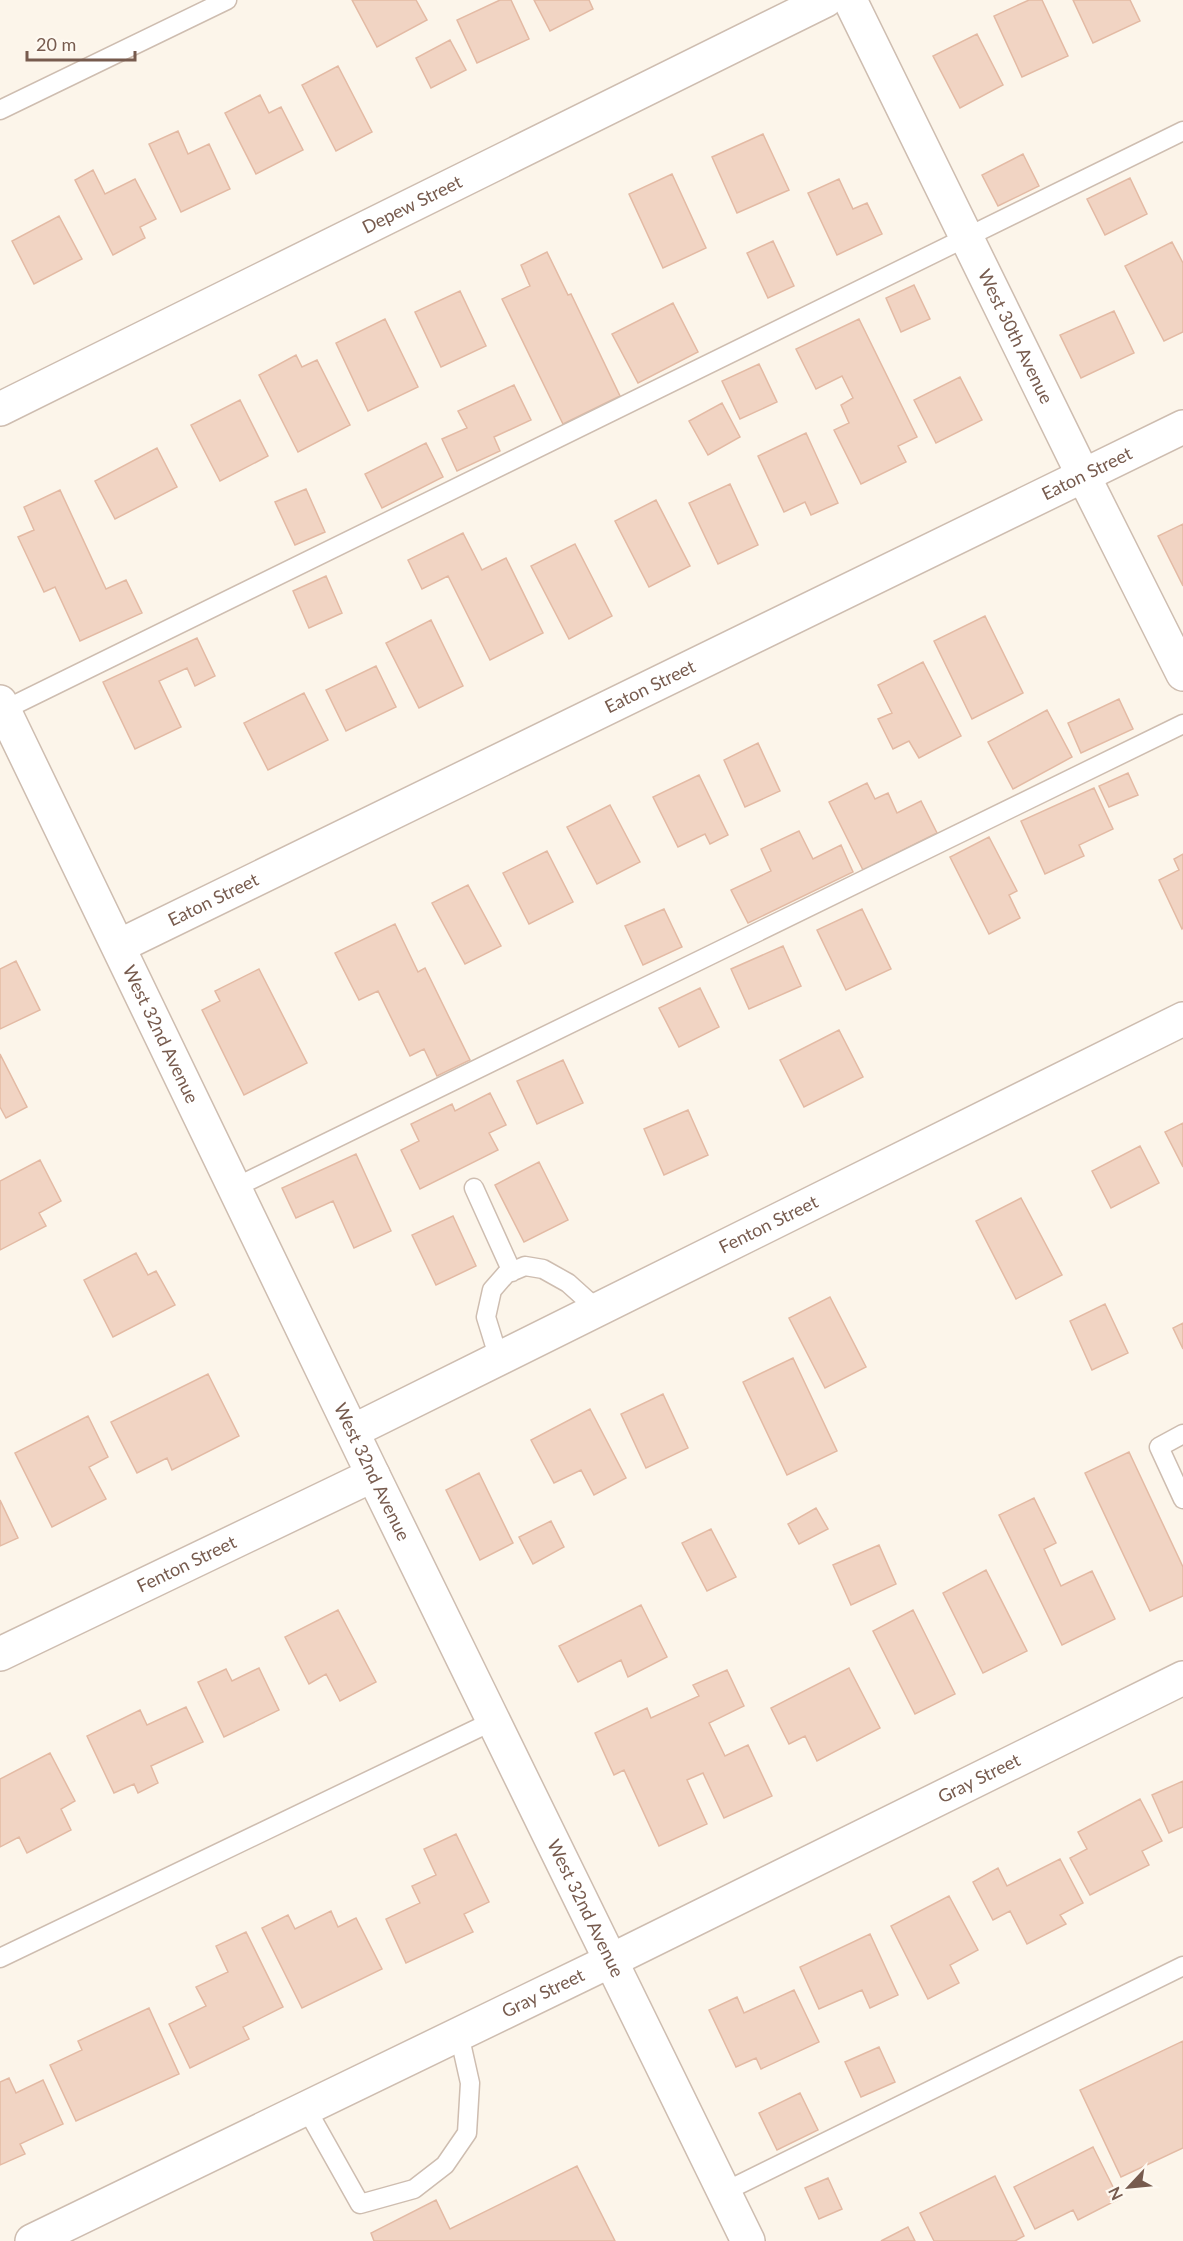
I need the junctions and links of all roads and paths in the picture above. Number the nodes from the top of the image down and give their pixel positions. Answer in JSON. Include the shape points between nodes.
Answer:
{"nodes":[{"id":1,"x":227,"y":0,"type":"edge"},
{"id":2,"x":826,"y":0,"type":"edge"},
{"id":3,"x":850,"y":0,"type":"edge"},
{"id":4,"x":0,"y":110,"type":"edge"},
{"id":5,"x":1183,"y":131,"type":"edge"},
{"id":6,"x":967,"y":237,"type":"junction"},
{"id":7,"x":0,"y":409,"type":"edge"},
{"id":8,"x":1183,"y":427,"type":"edge"},
{"id":9,"x":1083,"y":475,"type":"junction"},
{"id":10,"x":1183,"y":674,"type":"edge"},
{"id":11,"x":2,"y":706,"type":"edge"},
{"id":12,"x":1183,"y":724,"type":"edge"},
{"id":13,"x":119,"y":946,"type":"junction"},
{"id":14,"x":1183,"y":1019,"type":"edge"},
{"id":15,"x":234,"y":1188,"type":"junction"},
{"id":16,"x":474,"y":1188,"type":"dead end"},
{"id":17,"x":512,"y":1272,"type":"junction"},
{"id":18,"x":598,"y":1310,"type":"junction"},
{"id":19,"x":499,"y":1359,"type":"junction"},
{"id":20,"x":353,"y":1431,"type":"junction"},
{"id":21,"x":1183,"y":1434,"type":"edge"},
{"id":22,"x":373,"y":1475,"type":"junction"},
{"id":23,"x":1183,"y":1499,"type":"edge"},
{"id":24,"x":0,"y":1654,"type":"edge"},
{"id":25,"x":1183,"y":1678,"type":"edge"},
{"id":26,"x":493,"y":1721,"type":"junction"},
{"id":27,"x":0,"y":1958,"type":"edge"},
{"id":28,"x":610,"y":1961,"type":"junction"},
{"id":29,"x":1183,"y":1966,"type":"edge"},
{"id":30,"x":459,"y":2034,"type":"junction"},
{"id":31,"x":306,"y":2108,"type":"junction"},
{"id":32,"x":724,"y":2192,"type":"junction"},
{"id":33,"x":32,"y":2241,"type":"edge"},
{"id":34,"x":748,"y":2241,"type":"edge"}],
"edges":[{"from":1,"to":4,"type":"lane"},
{"from":2,"to":7,"type":"street","name":"Depew Street"},
{"from":3,"to":6,"type":"street","name":"West 30th Avenue"},
{"from":5,"to":6,"type":"lane"},
{"from":6,"to":9,"type":"street","name":"West 30th Avenue"},
{"from":6,"to":11,"type":"lane"},
{"from":8,"to":9,"type":"street","name":"Eaton Street"},
{"from":9,"to":10,"type":"street","name":"West 30th Avenue"},
{"from":9,"to":13,"type":"street","name":"Eaton Street"},
{"from":11,"to":13,"type":"street","name":"West 32nd Avenue"},
{"from":12,"to":15,"type":"lane"},
{"from":13,"to":15,"type":"street","name":"West 32nd Avenue"},
{"from":14,"to":18,"type":"street","name":"Fenton Street"},
{"from":15,"to":20,"type":"street","name":"West 32nd Avenue"},
{"from":16,"to":17,"type":"lane"},
{"from":17,"to":18,"type":"lane","via":[[525,1266],[543,1269],[568,1283]]},
{"from":17,"to":19,"type":"lane","via":[[492,1290],[486,1317]]},
{"from":18,"to":19,"type":"street","name":"Fenton Street"},
{"from":19,"to":20,"type":"street","name":"Fenton Street"},
{"from":20,"to":22,"type":"street","name":"West 32nd Avenue"},
{"from":21,"to":23,"type":"lane","via":[[1159,1447]]},
{"from":22,"to":24,"type":"street","name":"Fenton Street"},
{"from":22,"to":26,"type":"street","name":"West 32nd Avenue"},
{"from":25,"to":28,"type":"street","name":"Gray Street"},
{"from":26,"to":27,"type":"lane"},
{"from":26,"to":28,"type":"street","name":"West 32nd Avenue"},
{"from":28,"to":30,"type":"street","name":"Gray Street"},
{"from":28,"to":32,"type":"street","name":"West 32nd Avenue"},
{"from":29,"to":32,"type":"lane"},
{"from":30,"to":31,"type":"street","name":"Gray Street"},
{"from":30,"to":31,"type":"lane","via":[[470,2083],[466,2133],[445,2165],[414,2188],[360,2204]]},
{"from":31,"to":33,"type":"street","name":"Gray Street"},
{"from":32,"to":34,"type":"street","name":"West 32nd Avenue"}]}
